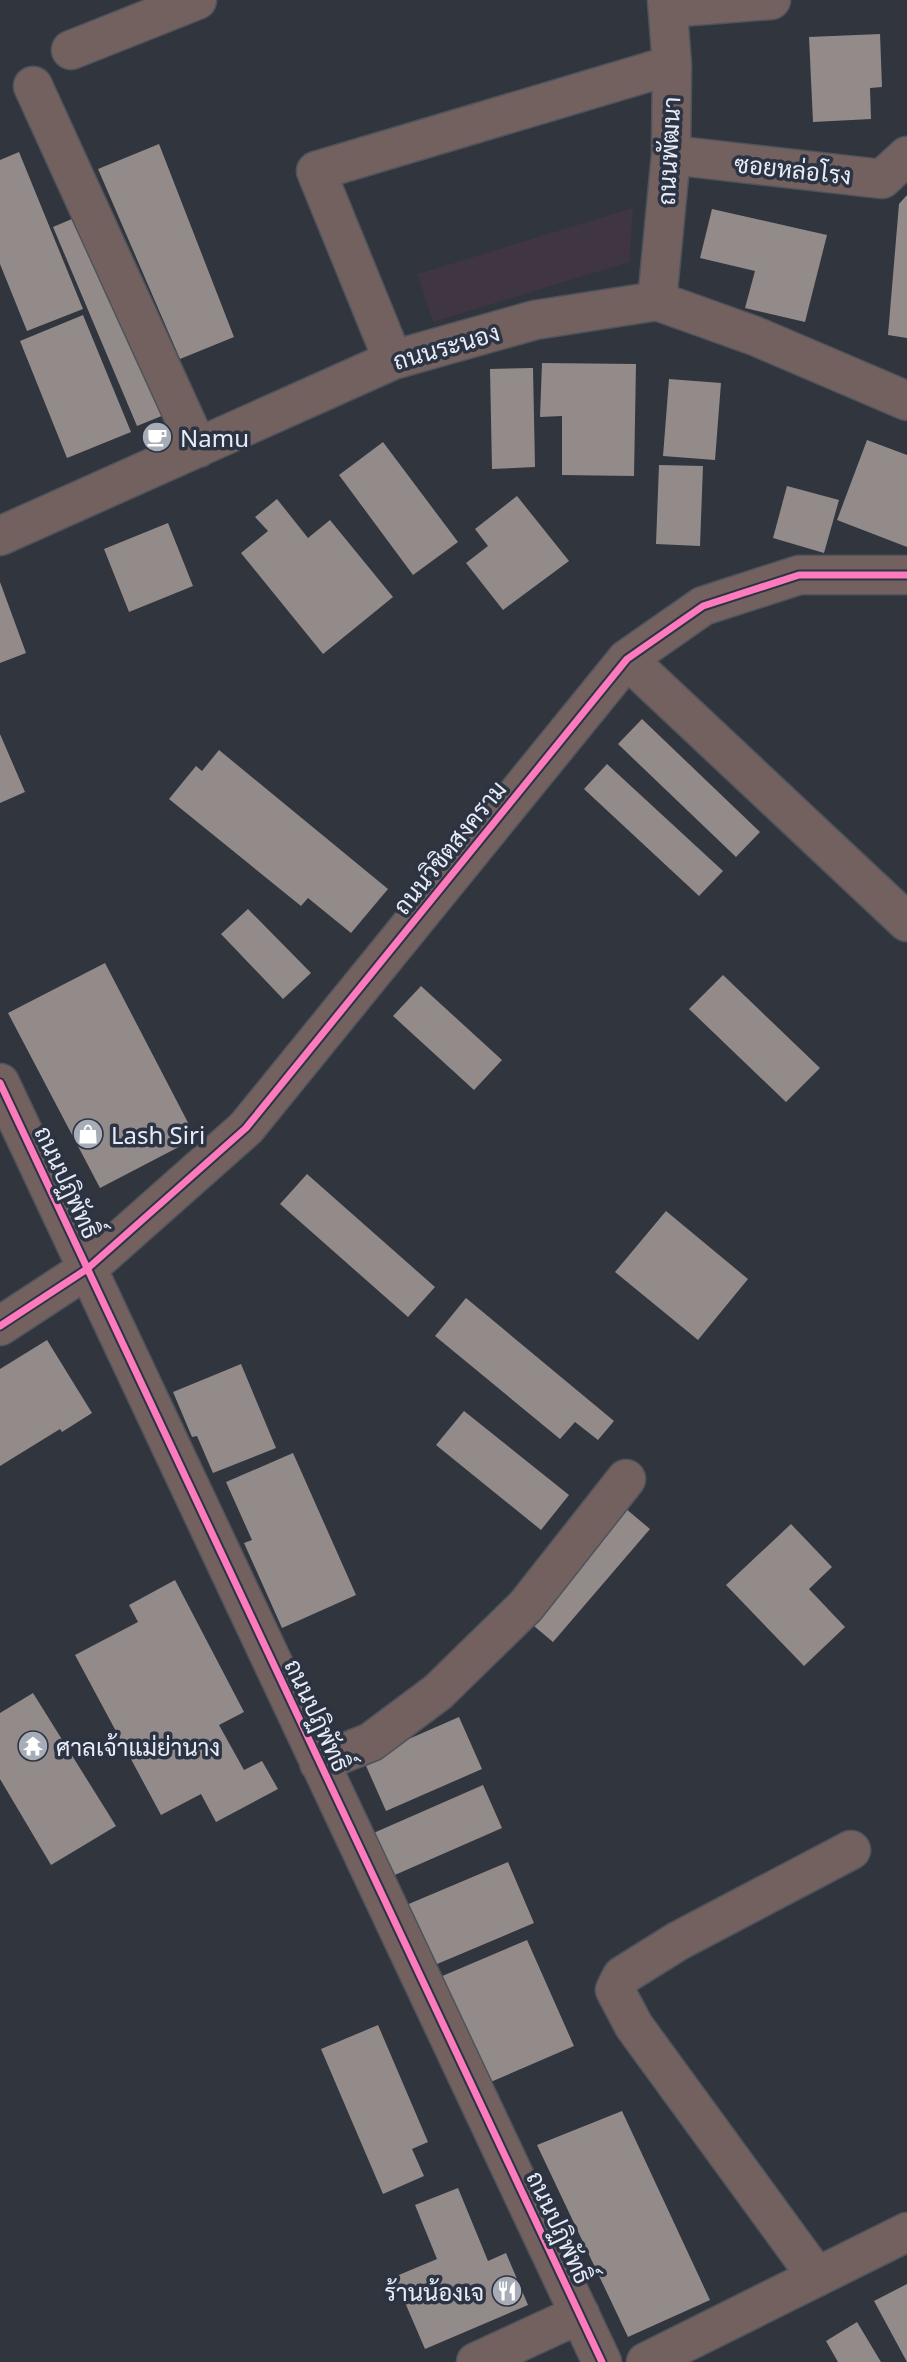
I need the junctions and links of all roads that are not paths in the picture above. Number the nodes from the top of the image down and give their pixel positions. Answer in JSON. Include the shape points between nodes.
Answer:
{"nodes":[{"id":1,"x":197,"y":0,"type":"edge"},
{"id":2,"x":771,"y":0,"type":"edge"},
{"id":3,"x":667,"y":4,"type":"edge"},
{"id":4,"x":71,"y":50,"type":"dead end"},
{"id":5,"x":672,"y":65,"type":"junction"},
{"id":6,"x":33,"y":86,"type":"dead end"},
{"id":7,"x":671,"y":155,"type":"junction"},
{"id":8,"x":907,"y":156,"type":"edge"},
{"id":9,"x":657,"y":301,"type":"junction"},
{"id":10,"x":393,"y":360,"type":"junction"},
{"id":11,"x":907,"y":401,"type":"edge"},
{"id":12,"x":198,"y":448,"type":"junction"},
{"id":13,"x":0,"y":536,"type":"edge"},
{"id":14,"x":907,"y":575,"type":"edge"},
{"id":15,"x":626,"y":659,"type":"junction"},
{"id":16,"x":907,"y":922,"type":"edge"},
{"id":17,"x":0,"y":1083,"type":"edge"},
{"id":18,"x":87,"y":1269,"type":"junction"},
{"id":19,"x":0,"y":1325,"type":"edge"},
{"id":20,"x":626,"y":1479,"type":"dead end"},
{"id":21,"x":319,"y":1763,"type":"junction"},
{"id":22,"x":851,"y":1850,"type":"dead end"},
{"id":23,"x":907,"y":2232,"type":"edge"},
{"id":24,"x":817,"y":2277,"type":"junction"},
{"id":25,"x":580,"y":2314,"type":"junction"},
{"id":26,"x":476,"y":2362,"type":"edge"},
{"id":27,"x":602,"y":2362,"type":"edge"},
{"id":28,"x":646,"y":2362,"type":"edge"}],
"edges":[{"from":1,"to":4,"type":"street"},
{"from":2,"to":3,"type":"street"},
{"from":3,"to":5,"type":"street","name":"ถนนพัฒนา"},
{"from":5,"to":7,"type":"street","name":"ถนนพัฒนา"},
{"from":5,"to":10,"type":"street","via":[[316,171]]},
{"from":6,"to":12,"type":"street"},
{"from":7,"to":8,"type":"street","name":"ซอยหล่อโรง","via":[[882,179]]},
{"from":7,"to":9,"type":"street","name":"ถนนพัฒนา"},
{"from":9,"to":10,"type":"street","name":"ถนนระนอง","via":[[535,320]]},
{"from":9,"to":11,"type":"street","name":"ถนนระนอง","via":[[755,335]]},
{"from":10,"to":12,"type":"street","name":"ถนนระนอง"},
{"from":12,"to":13,"type":"street","name":"ถนนระนอง"},
{"from":14,"to":15,"type":"street","name":"ถนนวิชิตสงคราม","via":[[799,575],[703,606]]},
{"from":15,"to":16,"type":"street"},
{"from":15,"to":18,"type":"street","name":"ถนนวิชิตสงคราม","via":[[246,1128]]},
{"from":17,"to":18,"type":"street","name":"ถนนปฏิพัทธิ์"},
{"from":18,"to":19,"type":"street","name":"ถนนวิชิตสงคราม"},
{"from":18,"to":21,"type":"street","name":"ถนนปฏิพัทธิ์"},
{"from":20,"to":21,"type":"street","via":[[526,1606],[438,1692],[372,1741]]},
{"from":21,"to":25,"type":"street","name":"ถนนปฏิพัทธิ์"},
{"from":22,"to":24,"type":"street","via":[[678,1941],[622,1976],[615,1990],[634,2026]]},
{"from":23,"to":24,"type":"street"},
{"from":24,"to":28,"type":"street"},
{"from":25,"to":26,"type":"street"},
{"from":25,"to":27,"type":"street","name":"ถนนปฏิพัทธิ์"}]}
